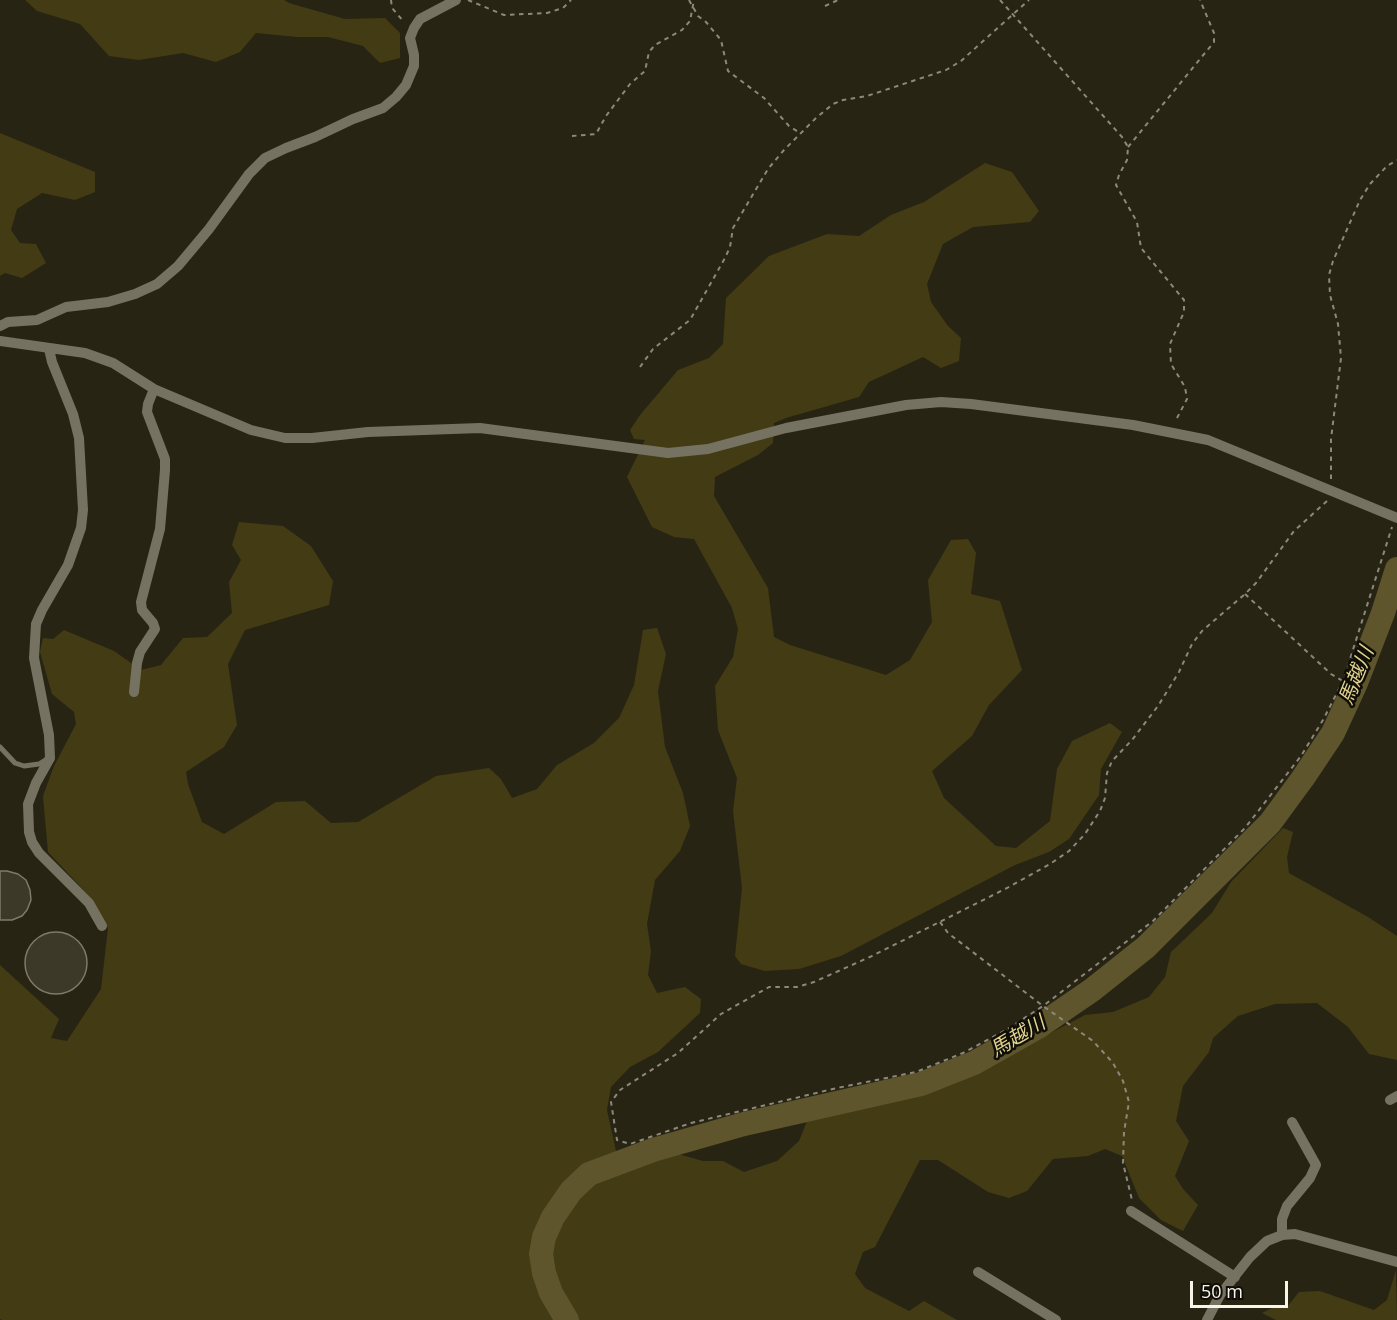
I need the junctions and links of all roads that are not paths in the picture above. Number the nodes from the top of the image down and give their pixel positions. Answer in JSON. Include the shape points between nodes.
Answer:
{"nodes":[{"id":1,"x":456,"y":0,"type":"edge"},
{"id":2,"x":0,"y":326,"type":"edge"},
{"id":3,"x":0,"y":340,"type":"edge"},
{"id":4,"x":49,"y":349,"type":"junction"},
{"id":5,"x":154,"y":389,"type":"junction"},
{"id":6,"x":1396,"y":518,"type":"edge"},
{"id":7,"x":134,"y":692,"type":"dead end"},
{"id":8,"x":0,"y":747,"type":"edge"},
{"id":9,"x":50,"y":758,"type":"junction"},
{"id":10,"x":102,"y":926,"type":"dead end"},
{"id":11,"x":1292,"y":1122,"type":"dead end"},
{"id":12,"x":1131,"y":1211,"type":"road end"},
{"id":13,"x":1282,"y":1235,"type":"junction"},
{"id":14,"x":1397,"y":1262,"type":"edge"},
{"id":15,"x":978,"y":1272,"type":"dead end"},
{"id":16,"x":1235,"y":1277,"type":"junction"},
{"id":17,"x":1056,"y":1320,"type":"edge"},
{"id":18,"x":1207,"y":1320,"type":"edge"}],
"edges":[{"from":1,"to":2,"type":"street","via":[[420,19],[414,28],[410,38],[414,66],[396,97],[383,108],[265,158],[197,244],[157,284],[108,302],[66,307],[37,320]]},
{"from":3,"to":4,"type":"street"},
{"from":4,"to":5,"type":"street","via":[[85,353],[113,363]]},
{"from":4,"to":9,"type":"street","via":[[79,438],[83,510],[68,565],[36,624],[34,658]]},
{"from":5,"to":6,"type":"street","via":[[250,430],[285,438],[480,428],[668,453],[708,449],[786,428],[906,405],[971,404],[1171,431],[1208,440]]},
{"from":5,"to":7,"type":"street","via":[[147,412],[165,459],[165,470],[160,529],[141,602],[155,629],[137,663]]},
{"from":8,"to":9,"type":"lane","via":[[15,763],[24,766]]},
{"from":9,"to":10,"type":"street","via":[[28,804],[32,842],[47,863],[89,903]]},
{"from":11,"to":13,"type":"street","via":[[1316,1165],[1287,1206]]},
{"from":12,"to":16,"type":"street"},
{"from":13,"to":14,"type":"street","via":[[1295,1234]]},
{"from":13,"to":16,"type":"street","via":[[1267,1241]]},
{"from":15,"to":17,"type":"street"},
{"from":16,"to":18,"type":"street"}]}
